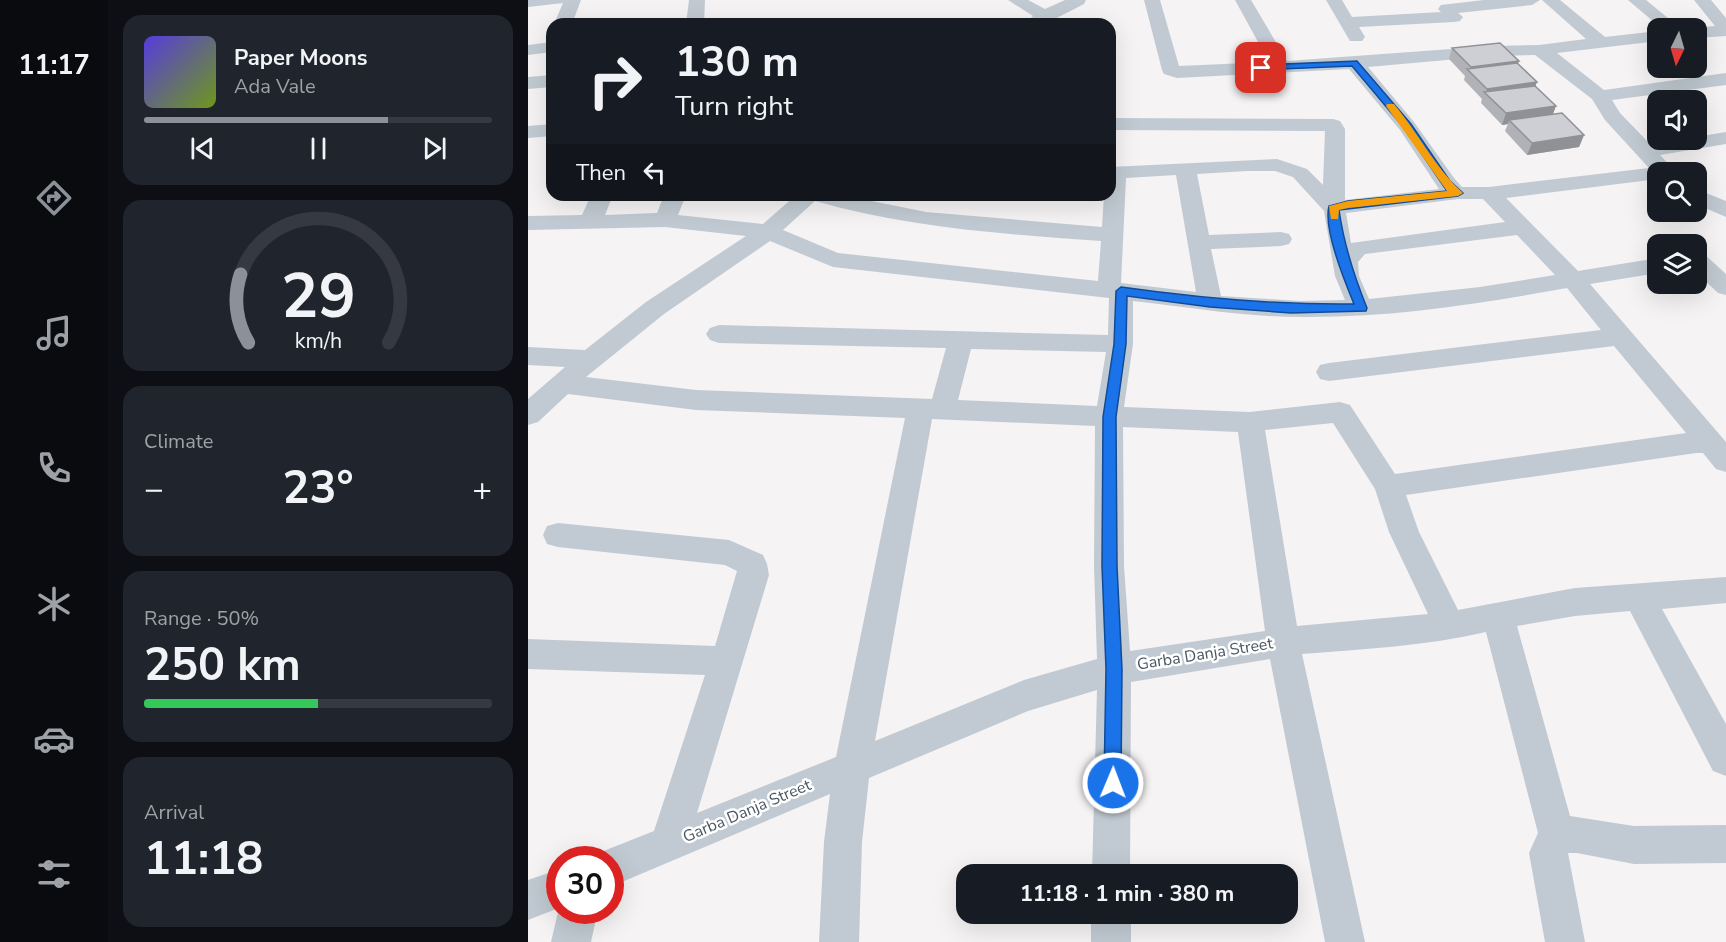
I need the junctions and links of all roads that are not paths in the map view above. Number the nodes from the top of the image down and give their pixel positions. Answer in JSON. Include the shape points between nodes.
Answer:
{"nodes":[{"id":1,"x":557,"y":0,"type":"edge"},
{"id":2,"x":573,"y":0,"type":"edge"},
{"id":3,"x":696,"y":0,"type":"edge"},
{"id":4,"x":1017,"y":0,"type":"edge"},
{"id":5,"x":1152,"y":0,"type":"edge"},
{"id":6,"x":1243,"y":0,"type":"edge"},
{"id":7,"x":1334,"y":0,"type":"edge"},
{"id":8,"x":1532,"y":0,"type":"edge"},
{"id":9,"x":1550,"y":0,"type":"edge"},
{"id":10,"x":1636,"y":0,"type":"edge"},
{"id":11,"x":1702,"y":0,"type":"edge"},
{"id":12,"x":528,"y":2,"type":"edge"},
{"id":13,"x":1075,"y":7,"type":"edge"},
{"id":14,"x":1447,"y":9,"type":"edge"},
{"id":15,"x":566,"y":18,"type":"edge"},
{"id":16,"x":695,"y":18,"type":"edge"},
{"id":17,"x":1037,"y":18,"type":"edge"},
{"id":18,"x":1045,"y":18,"type":"edge"},
{"id":19,"x":1658,"y":18,"type":"edge"},
{"id":20,"x":1391,"y":20,"type":"junction"},
{"id":21,"x":1346,"y":22,"type":"junction"},
{"id":22,"x":1726,"y":30,"type":"edge"},
{"id":23,"x":1707,"y":32,"type":"edge"},
{"id":24,"x":1647,"y":37,"type":"edge"},
{"id":25,"x":1600,"y":42,"type":"junction"},
{"id":26,"x":539,"y":48,"type":"edge"},
{"id":27,"x":1539,"y":50,"type":"junction"},
{"id":28,"x":1492,"y":51,"type":"junction"},
{"id":29,"x":1422,"y":57,"type":"junction"},
{"id":30,"x":1364,"y":62,"type":"junction"},
{"id":31,"x":1281,"y":67,"type":"junction"},
{"id":32,"x":528,"y":69,"type":"edge"},
{"id":33,"x":1726,"y":79,"type":"edge"},
{"id":34,"x":546,"y":82,"type":"edge"},
{"id":35,"x":528,"y":83,"type":"edge"},
{"id":36,"x":1600,"y":96,"type":"junction"},
{"id":37,"x":1116,"y":124,"type":"edge"},
{"id":38,"x":546,"y":130,"type":"edge"},
{"id":39,"x":528,"y":132,"type":"edge"},
{"id":40,"x":1726,"y":138,"type":"edge"},
{"id":41,"x":1644,"y":151,"type":"junction"},
{"id":42,"x":1653,"y":162,"type":"edge"},
{"id":43,"x":1185,"y":169,"type":"junction"},
{"id":44,"x":1116,"y":173,"type":"edge"},
{"id":45,"x":1647,"y":174,"type":"edge"},
{"id":46,"x":1458,"y":193,"type":"junction"},
{"id":47,"x":1489,"y":193,"type":"junction"},
{"id":48,"x":1707,"y":200,"type":"edge"},
{"id":49,"x":599,"y":201,"type":"edge"},
{"id":50,"x":673,"y":201,"type":"edge"},
{"id":51,"x":802,"y":201,"type":"edge"},
{"id":52,"x":838,"y":201,"type":"edge"},
{"id":53,"x":1113,"y":201,"type":"edge"},
{"id":54,"x":1333,"y":208,"type":"junction"},
{"id":55,"x":1726,"y":210,"type":"edge"},
{"id":56,"x":665,"y":220,"type":"junction"},
{"id":57,"x":591,"y":221,"type":"junction"},
{"id":58,"x":528,"y":223,"type":"edge"},
{"id":59,"x":1523,"y":227,"type":"junction"},
{"id":60,"x":768,"y":232,"type":"junction"},
{"id":61,"x":1112,"y":235,"type":"junction"},
{"id":62,"x":1281,"y":239,"type":"dead end"},
{"id":63,"x":1198,"y":242,"type":"junction"},
{"id":64,"x":1726,"y":253,"type":"edge"},
{"id":65,"x":1707,"y":256,"type":"edge"},
{"id":66,"x":1346,"y":264,"type":"junction"},
{"id":67,"x":1647,"y":267,"type":"edge"},
{"id":68,"x":1707,"y":269,"type":"edge"},
{"id":69,"x":1572,"y":279,"type":"junction"},
{"id":70,"x":1726,"y":287,"type":"edge"},
{"id":71,"x":1115,"y":290,"type":"junction"},
{"id":72,"x":1210,"y":303,"type":"junction"},
{"id":73,"x":1361,"y":308,"type":"junction"},
{"id":74,"x":718,"y":334,"type":"dead end"},
{"id":75,"x":1622,"y":336,"type":"junction"},
{"id":76,"x":961,"y":340,"type":"junction"},
{"id":77,"x":1120,"y":344,"type":"junction"},
{"id":78,"x":528,"y":356,"type":"edge"},
{"id":79,"x":590,"y":359,"type":"junction"},
{"id":80,"x":1329,"y":372,"type":"dead end"},
{"id":81,"x":563,"y":384,"type":"junction"},
{"id":82,"x":931,"y":409,"type":"junction"},
{"id":83,"x":528,"y":415,"type":"edge"},
{"id":84,"x":1109,"y":417,"type":"junction"},
{"id":85,"x":1250,"y":422,"type":"junction"},
{"id":86,"x":1720,"y":453,"type":"edge"},
{"id":87,"x":1388,"y":486,"type":"junction"},
{"id":88,"x":558,"y":535,"type":"dead end"},
{"id":89,"x":1726,"y":590,"type":"edge"},
{"id":90,"x":1638,"y":596,"type":"junction"},
{"id":91,"x":1498,"y":615,"type":"junction"},
{"id":92,"x":1450,"y":626,"type":"junction"},
{"id":93,"x":1283,"y":642,"type":"junction"},
{"id":94,"x":528,"y":654,"type":"edge"},
{"id":95,"x":726,"y":661,"type":"junction"},
{"id":96,"x":1114,"y":669,"type":"junction"},
{"id":97,"x":1726,"y":759,"type":"edge"},
{"id":98,"x":852,"y":767,"type":"junction"},
{"id":99,"x":1557,"y":835,"type":"junction"},
{"id":100,"x":669,"y":844,"type":"junction"},
{"id":101,"x":1726,"y":844,"type":"edge"},
{"id":102,"x":624,"y":862,"type":"edge"},
{"id":103,"x":1111,"y":864,"type":"edge"},
{"id":104,"x":546,"y":893,"type":"edge"},
{"id":105,"x":528,"y":900,"type":"edge"},
{"id":106,"x":575,"y":924,"type":"edge"},
{"id":107,"x":1111,"y":924,"type":"edge"},
{"id":108,"x":571,"y":942,"type":"edge"},
{"id":109,"x":839,"y":942,"type":"edge"},
{"id":110,"x":1110,"y":942,"type":"edge"},
{"id":111,"x":1345,"y":942,"type":"edge"},
{"id":112,"x":1565,"y":942,"type":"edge"}],
"edges":[{"from":1,"to":12,"type":"street"},
{"from":2,"to":15,"type":"street"},
{"from":3,"to":16,"type":"street"},
{"from":4,"to":17,"type":"street"},
{"from":5,"to":31,"type":"street","via":[[1167,59],[1174,71]]},
{"from":6,"to":31,"type":"street"},
{"from":7,"to":21,"type":"street"},
{"from":8,"to":14,"type":"street"},
{"from":9,"to":25,"type":"street"},
{"from":10,"to":19,"type":"street"},
{"from":11,"to":22,"type":"street"},
{"from":13,"to":18,"type":"street"},
{"from":14,"to":20,"type":"street"},
{"from":14,"to":28,"type":"street"},
{"from":20,"to":21,"type":"street"},
{"from":20,"to":29,"type":"street"},
{"from":21,"to":30,"type":"street"},
{"from":22,"to":23,"type":"street"},
{"from":24,"to":25,"type":"street"},
{"from":25,"to":27,"type":"street"},
{"from":26,"to":32,"type":"street"},
{"from":27,"to":28,"type":"street"},
{"from":27,"to":36,"type":"street"},
{"from":28,"to":29,"type":"street"},
{"from":29,"to":30,"type":"street"},
{"from":30,"to":31,"type":"street"},
{"from":30,"to":46,"type":"street","via":[[1446,183]]},
{"from":33,"to":36,"type":"street"},
{"from":34,"to":35,"type":"street"},
{"from":36,"to":41,"type":"street","via":[[1612,117]]},
{"from":37,"to":54,"type":"street","via":[[1333,125]]},
{"from":38,"to":39,"type":"street"},
{"from":40,"to":41,"type":"street"},
{"from":41,"to":42,"type":"street"},
{"from":43,"to":44,"type":"street"},
{"from":43,"to":54,"type":"street","via":[[1276,165],[1300,173]]},
{"from":43,"to":63,"type":"street"},
{"from":45,"to":47,"type":"street"},
{"from":46,"to":47,"type":"street"},
{"from":46,"to":54,"type":"street"},
{"from":47,"to":59,"type":"street"},
{"from":48,"to":55,"type":"street"},
{"from":49,"to":57,"type":"street"},
{"from":50,"to":56,"type":"street"},
{"from":51,"to":60,"type":"street"},
{"from":52,"to":61,"type":"street","via":[[983,226]]},
{"from":53,"to":61,"type":"street"},
{"from":54,"to":66,"type":"street"},
{"from":56,"to":57,"type":"street"},
{"from":56,"to":60,"type":"street"},
{"from":57,"to":58,"type":"street"},
{"from":59,"to":66,"type":"street","via":[[1360,248],[1348,256]]},
{"from":59,"to":69,"type":"street"},
{"from":60,"to":71,"type":"street","via":[[833,260]]},
{"from":60,"to":79,"type":"street","via":[[693,280]]},
{"from":61,"to":71,"type":"street"},
{"from":62,"to":63,"type":"street"},
{"from":63,"to":72,"type":"street"},
{"from":64,"to":65,"type":"street"},
{"from":66,"to":73,"type":"street"},
{"from":67,"to":69,"type":"street"},
{"from":68,"to":70,"type":"street"},
{"from":69,"to":73,"type":"street","via":[[1452,300]]},
{"from":69,"to":75,"type":"street"},
{"from":71,"to":72,"type":"street"},
{"from":71,"to":77,"type":"street"},
{"from":72,"to":73,"type":"street","via":[[1311,310]]},
{"from":74,"to":76,"type":"street"},
{"from":75,"to":80,"type":"street"},
{"from":75,"to":86,"type":"street"},
{"from":76,"to":77,"type":"street"},
{"from":76,"to":82,"type":"street"},
{"from":77,"to":84,"type":"street"},
{"from":78,"to":79,"type":"street"},
{"from":79,"to":81,"type":"street"},
{"from":81,"to":82,"type":"street","via":[[696,400]]},
{"from":81,"to":83,"type":"street"},
{"from":82,"to":84,"type":"street"},
{"from":82,"to":98,"type":"street"},
{"from":84,"to":85,"type":"street"},
{"from":84,"to":96,"type":"street"},
{"from":85,"to":87,"type":"street","via":[[1340,412]]},
{"from":85,"to":93,"type":"street"},
{"from":86,"to":87,"type":"street","via":[[1696,442]]},
{"from":87,"to":92,"type":"street","via":[[1404,532]]},
{"from":88,"to":95,"type":"street","via":[[729,553],[752,564],[753,575]]},
{"from":89,"to":90,"type":"street","name":"Garba Danja Street"},
{"from":90,"to":91,"type":"street","name":"Garba Danja Street"},
{"from":90,"to":97,"type":"street"},
{"from":91,"to":92,"type":"street","name":"Garba Danja Street"},
{"from":91,"to":99,"type":"street"},
{"from":92,"to":93,"type":"street","name":"Garba Danja Street"},
{"from":93,"to":96,"type":"street","name":"Garba Danja Street"},
{"from":93,"to":111,"type":"street"},
{"from":94,"to":95,"type":"street"},
{"from":95,"to":100,"type":"street"},
{"from":96,"to":98,"type":"street","name":"Garba Danja Street","via":[[1024,696]]},
{"from":96,"to":103,"type":"street"},
{"from":98,"to":100,"type":"street","name":"Garba Danja Street"},
{"from":98,"to":109,"type":"street","via":[[843,842]]},
{"from":99,"to":101,"type":"street","via":[[1577,834],[1634,845]]},
{"from":99,"to":112,"type":"street","via":[[1548,853]]},
{"from":100,"to":102,"type":"street","name":"Garba Danja Street"},
{"from":104,"to":105,"type":"street"},
{"from":106,"to":108,"type":"street"},
{"from":107,"to":110,"type":"street"}]}
